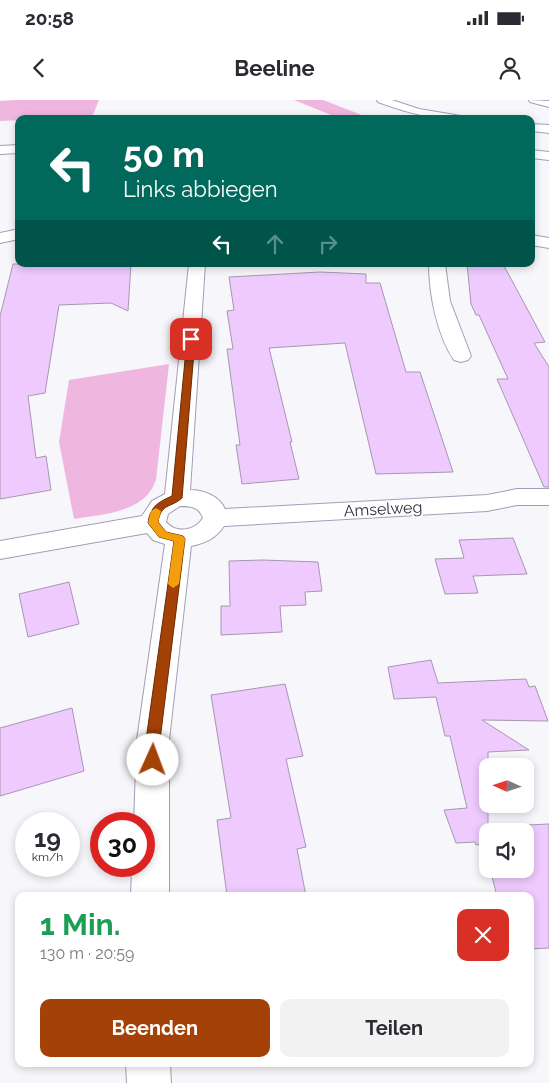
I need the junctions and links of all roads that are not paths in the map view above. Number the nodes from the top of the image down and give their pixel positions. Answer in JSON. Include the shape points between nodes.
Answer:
{"nodes":[{"id":1,"x":382,"y":100,"type":"edge"},
{"id":2,"x":534,"y":100,"type":"edge"},
{"id":3,"x":549,"y":104,"type":"edge"},
{"id":4,"x":436,"y":115,"type":"edge"},
{"id":5,"x":535,"y":127,"type":"edge"},
{"id":6,"x":549,"y":129,"type":"edge"},
{"id":7,"x":15,"y":149,"type":"edge"},
{"id":8,"x":0,"y":150,"type":"edge"},
{"id":9,"x":535,"y":154,"type":"edge"},
{"id":10,"x":549,"y":156,"type":"edge"},
{"id":11,"x":15,"y":235,"type":"edge"},
{"id":12,"x":0,"y":238,"type":"edge"},
{"id":13,"x":535,"y":241,"type":"edge"},
{"id":14,"x":549,"y":243,"type":"edge"},
{"id":15,"x":197,"y":267,"type":"edge"},
{"id":16,"x":437,"y":267,"type":"edge"},
{"id":17,"x":461,"y":356,"type":"dead end"},
{"id":18,"x":549,"y":497,"type":"edge"},
{"id":19,"x":177,"y":498,"type":"junction"},
{"id":20,"x":216,"y":518,"type":"junction"},
{"id":21,"x":153,"y":523,"type":"junction"},
{"id":22,"x":179,"y":539,"type":"junction"},
{"id":23,"x":0,"y":550,"type":"edge"},
{"id":24,"x":150,"y":892,"type":"edge"},
{"id":25,"x":148,"y":1067,"type":"edge"},
{"id":26,"x":149,"y":1083,"type":"edge"}],
"edges":[{"from":1,"to":4,"type":"street"},
{"from":2,"to":3,"type":"street"},
{"from":5,"to":6,"type":"street"},
{"from":7,"to":8,"type":"street"},
{"from":9,"to":10,"type":"street"},
{"from":11,"to":12,"type":"street"},
{"from":13,"to":14,"type":"street"},
{"from":15,"to":19,"type":"street"},
{"from":16,"to":17,"type":"street","via":[[443,312]]},
{"from":18,"to":20,"type":"street","name":"Amselweg"},
{"from":19,"to":20,"type":"street","via":[[196,498],[211,506]]},
{"from":19,"to":21,"type":"street","via":[[163,504],[154,513]]},
{"from":20,"to":22,"type":"street","via":[[209,529],[197,536]]},
{"from":21,"to":22,"type":"street","via":[[162,534]]},
{"from":21,"to":23,"type":"street"},
{"from":22,"to":24,"type":"street","via":[[153,740]]},
{"from":25,"to":26,"type":"street"}]}
